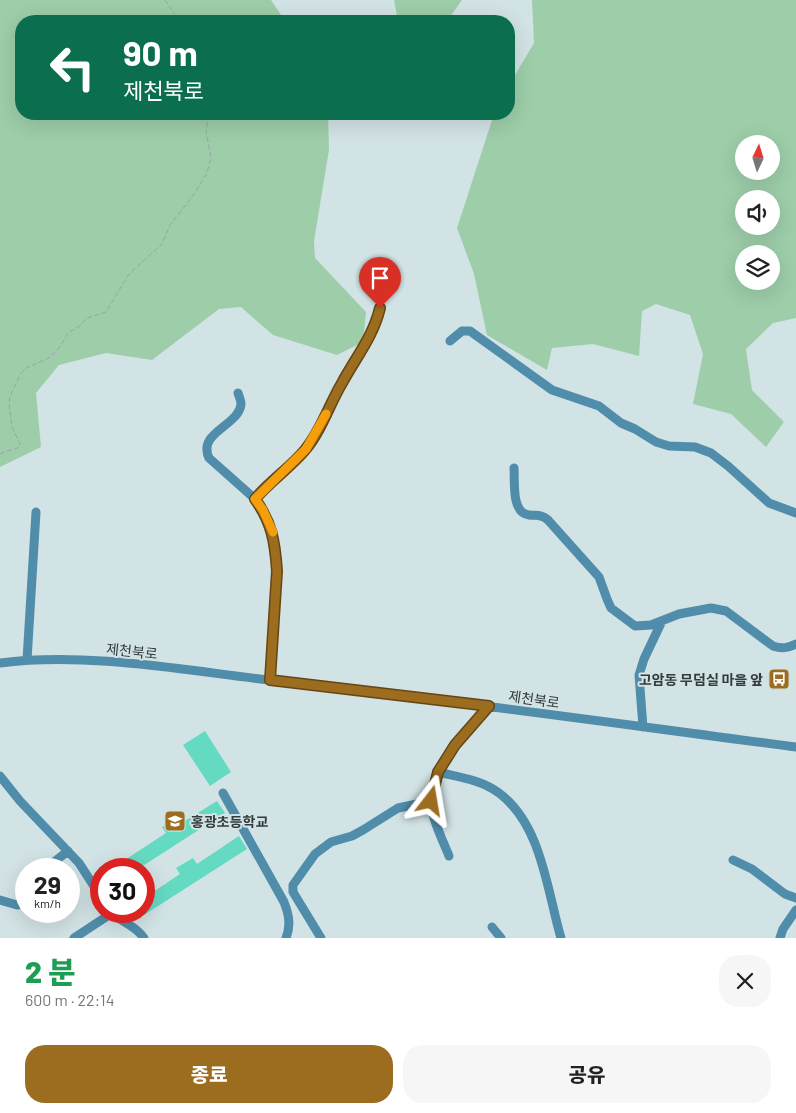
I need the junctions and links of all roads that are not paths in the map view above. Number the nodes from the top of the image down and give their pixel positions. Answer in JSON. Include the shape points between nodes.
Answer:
{"nodes":[{"id":1,"x":380,"y":308,"type":"dead end"},
{"id":2,"x":450,"y":341,"type":"dead end"},
{"id":3,"x":238,"y":393,"type":"dead end"},
{"id":4,"x":514,"y":468,"type":"dead end"},
{"id":5,"x":255,"y":499,"type":"junction"},
{"id":6,"x":36,"y":512,"type":"dead end"},
{"id":7,"x":796,"y":513,"type":"edge"},
{"id":8,"x":662,"y":620,"type":"junction"},
{"id":9,"x":796,"y":644,"type":"edge"},
{"id":10,"x":27,"y":660,"type":"junction"},
{"id":11,"x":0,"y":663,"type":"edge"},
{"id":12,"x":270,"y":680,"type":"junction"},
{"id":13,"x":489,"y":706,"type":"junction"},
{"id":14,"x":643,"y":727,"type":"junction"},
{"id":15,"x":796,"y":747,"type":"edge"},
{"id":16,"x":438,"y":772,"type":"junction"},
{"id":17,"x":0,"y":776,"type":"edge"},
{"id":18,"x":223,"y":793,"type":"dead end"},
{"id":19,"x":431,"y":801,"type":"junction"},
{"id":20,"x":68,"y":851,"type":"junction"},
{"id":21,"x":449,"y":856,"type":"dead end"},
{"id":22,"x":59,"y":858,"type":"edge"},
{"id":23,"x":733,"y":860,"type":"dead end"},
{"id":24,"x":90,"y":880,"type":"edge"},
{"id":25,"x":796,"y":898,"type":"edge"},
{"id":26,"x":0,"y":900,"type":"edge"},
{"id":27,"x":15,"y":904,"type":"edge"},
{"id":28,"x":796,"y":910,"type":"edge"},
{"id":29,"x":95,"y":923,"type":"edge"},
{"id":30,"x":128,"y":923,"type":"edge"},
{"id":31,"x":492,"y":927,"type":"dead end"},
{"id":32,"x":74,"y":938,"type":"edge"},
{"id":33,"x":144,"y":938,"type":"edge"},
{"id":34,"x":286,"y":938,"type":"edge"},
{"id":35,"x":321,"y":938,"type":"edge"},
{"id":36,"x":501,"y":938,"type":"edge"},
{"id":37,"x":561,"y":938,"type":"edge"},
{"id":38,"x":780,"y":938,"type":"edge"}],
"edges":[{"from":1,"to":5,"type":"street","via":[[376,325],[310,443]]},
{"from":2,"to":7,"type":"street","via":[[462,331],[470,331],[552,390],[592,402],[656,442],[696,447],[711,453],[769,503]]},
{"from":3,"to":5,"type":"street","via":[[239,410],[210,438],[206,451],[209,458]]},
{"from":4,"to":8,"type":"street","via":[[518,508],[522,513],[543,516],[548,520],[599,577],[611,608],[635,626]]},
{"from":5,"to":12,"type":"street","via":[[273,532],[276,557]]},
{"from":6,"to":10,"type":"street"},
{"from":8,"to":9,"type":"street","via":[[719,608],[773,646],[788,648]]},
{"from":8,"to":14,"type":"street","via":[[639,675]]},
{"from":10,"to":11,"type":"street","name":"제천북로"},
{"from":10,"to":12,"type":"street","name":"제천북로","via":[[119,663]]},
{"from":12,"to":13,"type":"street","name":"제천북로"},
{"from":13,"to":14,"type":"street","name":"제천북로"},
{"from":13,"to":16,"type":"street","via":[[455,745]]},
{"from":14,"to":15,"type":"street","name":"제천북로"},
{"from":16,"to":19,"type":"street"},
{"from":16,"to":37,"type":"street","via":[[490,788],[517,809],[536,847]]},
{"from":17,"to":20,"type":"street"},
{"from":18,"to":34,"type":"street","via":[[284,902],[290,923]]},
{"from":19,"to":21,"type":"street"},
{"from":19,"to":35,"type":"street","via":[[398,808],[357,833],[331,842],[315,854],[293,885]]},
{"from":20,"to":22,"type":"street"},
{"from":20,"to":24,"type":"street"},
{"from":23,"to":25,"type":"street"},
{"from":26,"to":27,"type":"street"},
{"from":28,"to":38,"type":"street"},
{"from":29,"to":32,"type":"street"},
{"from":30,"to":33,"type":"street"},
{"from":31,"to":36,"type":"street"}]}
